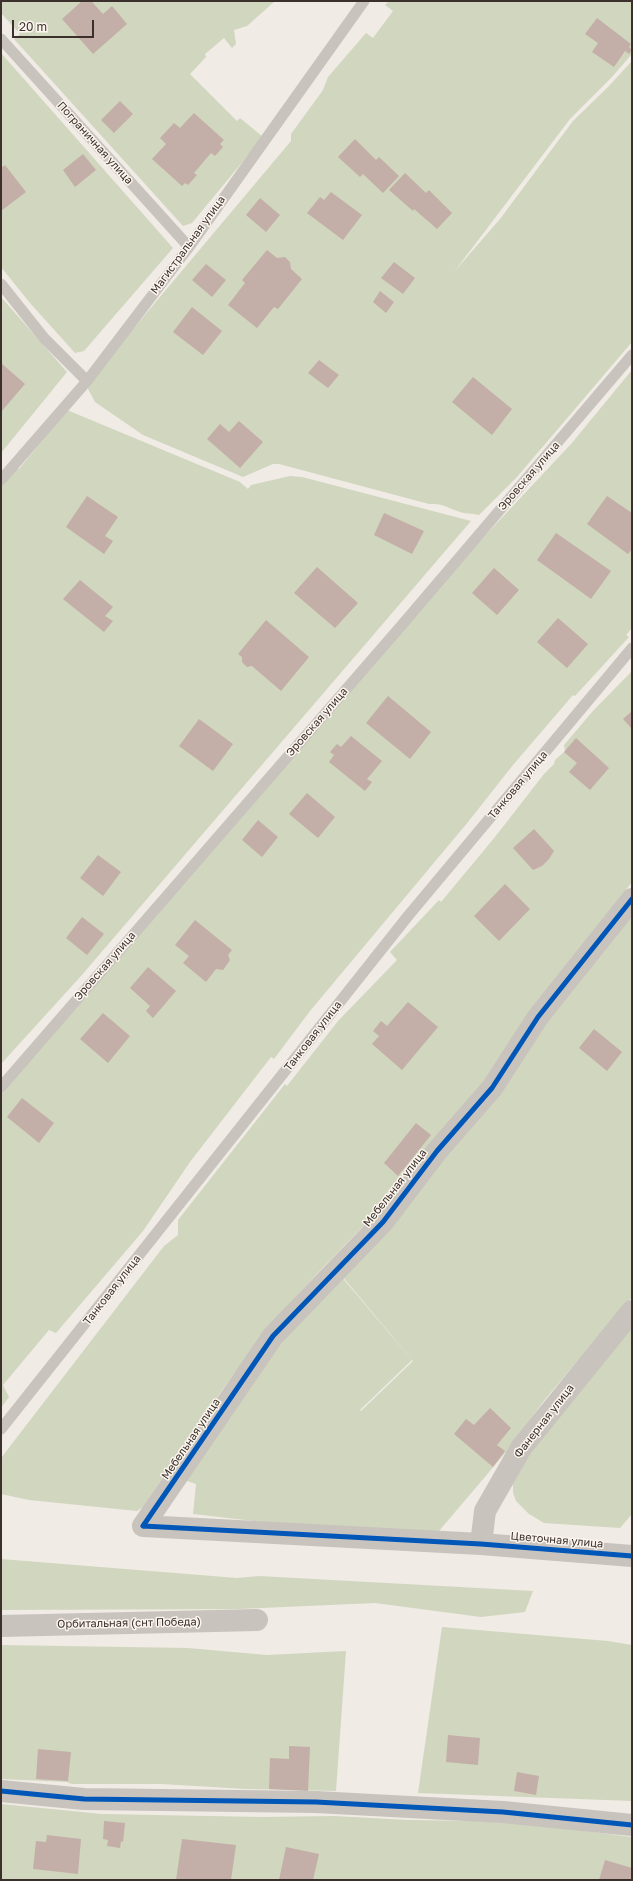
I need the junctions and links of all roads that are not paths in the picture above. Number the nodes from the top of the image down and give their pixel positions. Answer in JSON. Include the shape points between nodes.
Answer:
{"nodes":[{"id":1,"x":364,"y":1,"type":"edge"},
{"id":2,"x":1,"y":39,"type":"edge"},
{"id":3,"x":189,"y":247,"type":"junction"},
{"id":4,"x":1,"y":284,"type":"edge"},
{"id":5,"x":632,"y":355,"type":"edge"},
{"id":6,"x":86,"y":381,"type":"junction"},
{"id":7,"x":1,"y":480,"type":"edge"},
{"id":8,"x":632,"y":648,"type":"edge"},
{"id":9,"x":632,"y":899,"type":"edge"},
{"id":10,"x":1,"y":1087,"type":"edge"},
{"id":11,"x":632,"y":1311,"type":"edge"},
{"id":12,"x":1,"y":1429,"type":"edge"},
{"id":13,"x":143,"y":1526,"type":"joint"},
{"id":14,"x":481,"y":1544,"type":"junction"},
{"id":15,"x":632,"y":1556,"type":"edge"},
{"id":16,"x":257,"y":1620,"type":"dead end"},
{"id":17,"x":1,"y":1626,"type":"edge"},
{"id":18,"x":1,"y":1791,"type":"edge"},
{"id":19,"x":632,"y":1825,"type":"edge"}],
"edges":[{"from":1,"to":3,"type":"lane","name":"Магистральная улица"},
{"from":2,"to":3,"type":"lane","name":"Пограничная улица"},
{"from":3,"to":6,"type":"lane","name":"Магистральная улица"},
{"from":4,"to":6,"type":"lane","via":[[44,338]]},
{"from":5,"to":10,"type":"lane","name":"Эровская улица"},
{"from":6,"to":7,"type":"lane","name":"Магистральная улица"},
{"from":8,"to":12,"type":"lane","name":"Танковая улица","via":[[408,916]]},
{"from":9,"to":13,"type":"street","name":"Мебельная улица","via":[[538,1016],[492,1088],[437,1151],[383,1222],[273,1336]]},
{"from":11,"to":14,"type":"street","name":"Фанерная улица","via":[[521,1448],[485,1510]]},
{"from":13,"to":14,"type":"street","name":"Цветочная улица"},
{"from":14,"to":15,"type":"street","name":"Цветочная улица"},
{"from":16,"to":17,"type":"street","name":"Орбитальная (снт Победа)"},
{"from":18,"to":19,"type":"street","via":[[84,1799],[316,1802],[503,1812]]}]}
